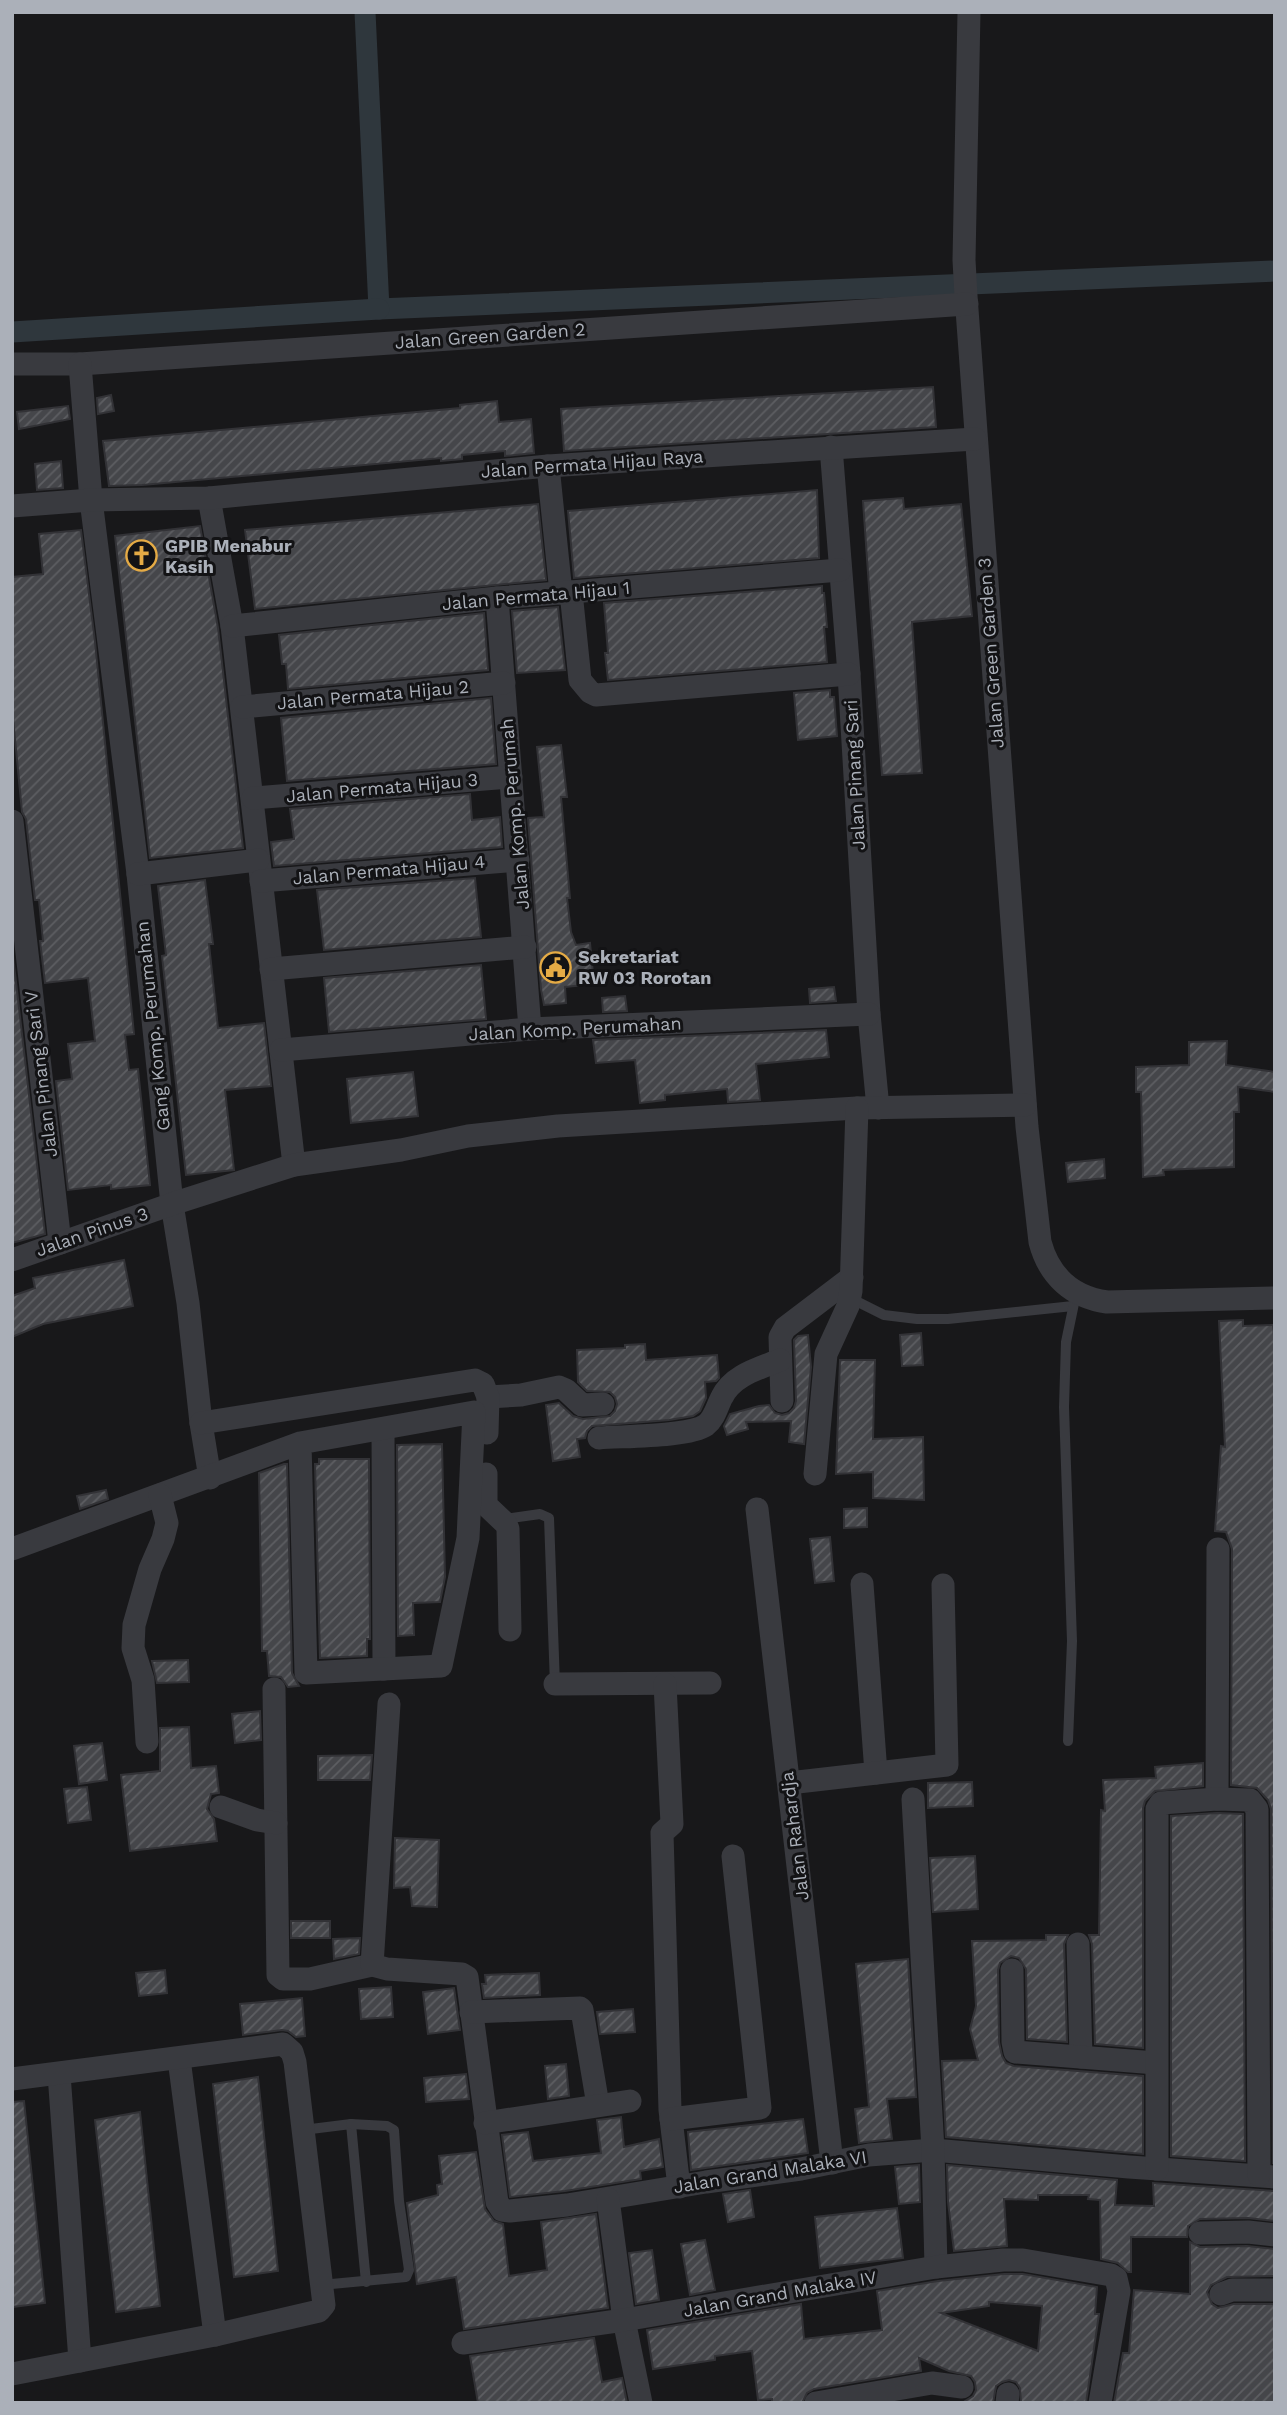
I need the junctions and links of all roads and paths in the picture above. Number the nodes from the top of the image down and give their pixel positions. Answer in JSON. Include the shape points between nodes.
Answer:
{"nodes":[{"id":1,"x":969,"y":12,"type":"edge"},
{"id":2,"x":966,"y":300,"type":"junction"},
{"id":3,"x":80,"y":363,"type":"junction"},
{"id":4,"x":12,"y":364,"type":"edge"},
{"id":5,"x":975,"y":439,"type":"junction"},
{"id":6,"x":831,"y":447,"type":"junction"},
{"id":7,"x":548,"y":466,"type":"junction"},
{"id":8,"x":209,"y":498,"type":"junction"},
{"id":9,"x":91,"y":500,"type":"junction"},
{"id":10,"x":12,"y":506,"type":"edge"},
{"id":11,"x":840,"y":570,"type":"junction"},
{"id":12,"x":566,"y":592,"type":"junction"},
{"id":13,"x":497,"y":598,"type":"junction"},
{"id":14,"x":232,"y":626,"type":"junction"},
{"id":15,"x":849,"y":674,"type":"junction"},
{"id":16,"x":504,"y":683,"type":"junction"},
{"id":17,"x":242,"y":707,"type":"junction"},
{"id":18,"x":511,"y":777,"type":"junction"},
{"id":19,"x":253,"y":798,"type":"junction"},
{"id":20,"x":13,"y":836,"type":"edge"},
{"id":21,"x":518,"y":860,"type":"junction"},
{"id":22,"x":259,"y":871,"type":"junction"},
{"id":23,"x":138,"y":874,"type":"junction"},
{"id":24,"x":18,"y":925,"type":"edge"},
{"id":25,"x":526,"y":947,"type":"junction"},
{"id":26,"x":271,"y":969,"type":"junction"},
{"id":27,"x":869,"y":1014,"type":"junction"},
{"id":28,"x":530,"y":1029,"type":"junction"},
{"id":29,"x":281,"y":1050,"type":"junction"},
{"id":30,"x":1025,"y":1105,"type":"junction"},
{"id":31,"x":871,"y":1106,"type":"junction"},
{"id":32,"x":294,"y":1164,"type":"junction"},
{"id":33,"x":172,"y":1204,"type":"junction"},
{"id":34,"x":61,"y":1243,"type":"junction"},
{"id":35,"x":12,"y":1260,"type":"edge"},
{"id":36,"x":851,"y":1288,"type":"junction"},
{"id":37,"x":1071,"y":1295,"type":"junction"},
{"id":38,"x":1275,"y":1298,"type":"edge"},
{"id":39,"x":779,"y":1360,"type":"junction"},
{"id":40,"x":488,"y":1397,"type":"junction"},
{"id":41,"x":782,"y":1401,"type":"dead end"},
{"id":42,"x":603,"y":1404,"type":"dead end"},
{"id":43,"x":201,"y":1423,"type":"junction"},
{"id":44,"x":383,"y":1430,"type":"junction"},
{"id":45,"x":599,"y":1438,"type":"dead end"},
{"id":46,"x":300,"y":1443,"type":"junction"},
{"id":47,"x":815,"y":1474,"type":"dead end"},
{"id":48,"x":210,"y":1478,"type":"junction"},
{"id":49,"x":160,"y":1495,"type":"junction"},
{"id":50,"x":757,"y":1509,"type":"dead end"},
{"id":51,"x":501,"y":1520,"type":"junction"},
{"id":52,"x":12,"y":1549,"type":"edge"},
{"id":53,"x":1218,"y":1549,"type":"dead end"},
{"id":54,"x":862,"y":1584,"type":"dead end"},
{"id":55,"x":943,"y":1585,"type":"dead end"},
{"id":56,"x":510,"y":1630,"type":"dead end"},
{"id":57,"x":384,"y":1670,"type":"junction"},
{"id":58,"x":710,"y":1683,"type":"dead end"},
{"id":59,"x":665,"y":1684,"type":"junction"},
{"id":60,"x":274,"y":1689,"type":"dead end"},
{"id":61,"x":555,"y":1690,"type":"joint"},
{"id":62,"x":389,"y":1704,"type":"dead end"},
{"id":63,"x":1068,"y":1741,"type":"dead end"},
{"id":64,"x":147,"y":1742,"type":"dead end"},
{"id":65,"x":876,"y":1773,"type":"junction"},
{"id":66,"x":789,"y":1783,"type":"junction"},
{"id":67,"x":914,"y":1798,"type":"dead end"},
{"id":68,"x":1217,"y":1799,"type":"junction"},
{"id":69,"x":221,"y":1807,"type":"dead end"},
{"id":70,"x":276,"y":1823,"type":"junction"},
{"id":71,"x":733,"y":1856,"type":"dead end"},
{"id":72,"x":1078,"y":1944,"type":"dead end"},
{"id":73,"x":372,"y":1965,"type":"junction"},
{"id":74,"x":1012,"y":1969,"type":"dead end"},
{"id":75,"x":471,"y":2012,"type":"junction"},
{"id":76,"x":1081,"y":2057,"type":"junction"},
{"id":77,"x":180,"y":2059,"type":"junction"},
{"id":78,"x":1156,"y":2063,"type":"junction"},
{"id":79,"x":59,"y":2074,"type":"junction"},
{"id":80,"x":12,"y":2079,"type":"edge"},
{"id":81,"x":630,"y":2101,"type":"dead end"},
{"id":82,"x":598,"y":2105,"type":"junction"},
{"id":83,"x":671,"y":2119,"type":"junction"},
{"id":84,"x":485,"y":2123,"type":"junction"},
{"id":85,"x":351,"y":2124,"type":"junction"},
{"id":86,"x":303,"y":2130,"type":"junction"},
{"id":87,"x":933,"y":2150,"type":"junction"},
{"id":88,"x":832,"y":2163,"type":"junction"},
{"id":89,"x":1157,"y":2169,"type":"junction"},
{"id":90,"x":1267,"y":2176,"type":"edge"},
{"id":91,"x":679,"y":2186,"type":"junction"},
{"id":92,"x":608,"y":2199,"type":"junction"},
{"id":93,"x":1200,"y":2233,"type":"dead end"},
{"id":94,"x":1275,"y":2235,"type":"edge"},
{"id":95,"x":936,"y":2267,"type":"junction"},
{"id":96,"x":366,"y":2282,"type":"junction"},
{"id":97,"x":321,"y":2285,"type":"junction"},
{"id":98,"x":1275,"y":2290,"type":"edge"},
{"id":99,"x":1222,"y":2294,"type":"dead end"},
{"id":100,"x":624,"y":2320,"type":"junction"},
{"id":101,"x":215,"y":2334,"type":"junction"},
{"id":102,"x":463,"y":2343,"type":"dead end"},
{"id":103,"x":80,"y":2361,"type":"junction"},
{"id":104,"x":12,"y":2374,"type":"edge"},
{"id":105,"x":962,"y":2386,"type":"dead end"},
{"id":106,"x":641,"y":2403,"type":"edge"},
{"id":107,"x":816,"y":2403,"type":"edge"},
{"id":108,"x":1100,"y":2403,"type":"edge"}],
"edges":[{"from":1,"to":2,"type":"street","name":"Jalan Green Garden 3"},
{"from":2,"to":3,"type":"street","name":"Jalan Green Garden 2"},
{"from":2,"to":5,"type":"street","name":"Jalan Green Garden 3"},
{"from":3,"to":4,"type":"street","name":"Jalan Green Garden 2"},
{"from":3,"to":9,"type":"street","name":"Gang Komp. Perumahan"},
{"from":5,"to":6,"type":"street","name":"Jalan Permata Hijau Raya"},
{"from":5,"to":30,"type":"street","name":"Jalan Green Garden 3"},
{"from":6,"to":7,"type":"street","name":"Jalan Permata Hijau Raya"},
{"from":6,"to":11,"type":"street","name":"Jalan Pinang Sari"},
{"from":7,"to":8,"type":"street","name":"Jalan Permata Hijau Raya"},
{"from":7,"to":12,"type":"street"},
{"from":8,"to":9,"type":"street"},
{"from":8,"to":14,"type":"street"},
{"from":9,"to":10,"type":"street"},
{"from":9,"to":23,"type":"street","name":"Gang Komp. Perumahan"},
{"from":11,"to":12,"type":"street","name":"Jalan Permata Hijau 1"},
{"from":11,"to":15,"type":"street","name":"Jalan Pinang Sari"},
{"from":12,"to":13,"type":"street","name":"Jalan Permata Hijau 1"},
{"from":12,"to":15,"type":"street","via":[[580,680],[596,695]]},
{"from":13,"to":14,"type":"street","name":"Jalan Permata Hijau 1"},
{"from":13,"to":16,"type":"street","name":"Jalan Komp. Perumah"},
{"from":14,"to":17,"type":"street"},
{"from":15,"to":27,"type":"street","name":"Jalan Pinang Sari"},
{"from":16,"to":17,"type":"street","name":"Jalan Permata Hijau 2"},
{"from":16,"to":18,"type":"street","name":"Jalan Komp. Perumah"},
{"from":17,"to":19,"type":"street"},
{"from":18,"to":19,"type":"street","name":"Jalan Permata Hijau 3"},
{"from":18,"to":21,"type":"street","name":"Jalan Komp. Perumah"},
{"from":19,"to":22,"type":"street"},
{"from":20,"to":24,"type":"street","name":"Jalan Pinang Sari V"},
{"from":21,"to":22,"type":"street","name":"Jalan Permata Hijau 4"},
{"from":21,"to":25,"type":"street","name":"Jalan Komp. Perumah"},
{"from":22,"to":23,"type":"street","name":"Jalan Permata Hijau 4"},
{"from":22,"to":26,"type":"street"},
{"from":23,"to":33,"type":"street","name":"Gang Komp. Perumahan"},
{"from":24,"to":34,"type":"street","name":"Jalan Pinang Sari V"},
{"from":25,"to":26,"type":"street"},
{"from":25,"to":28,"type":"street","name":"Jalan Komp. Perumah"},
{"from":26,"to":29,"type":"street"},
{"from":27,"to":28,"type":"street","name":"Jalan Komp. Perumahan"},
{"from":27,"to":31,"type":"street","name":"Jalan Pinang Sari"},
{"from":28,"to":29,"type":"street","name":"Jalan Komp. Perumahan"},
{"from":29,"to":32,"type":"street"},
{"from":30,"to":31,"type":"street","name":"Jalan Pinus 3"},
{"from":30,"to":37,"type":"street","name":"Jalan Green Garden 3","via":[[1040,1242],[1048,1264]]},
{"from":31,"to":32,"type":"street","name":"Jalan Pinus 3","via":[[558,1126]]},
{"from":31,"to":36,"type":"street","name":"Jalan Pinang Sari"},
{"from":32,"to":33,"type":"street","name":"Jalan Pinus 3"},
{"from":33,"to":34,"type":"street","name":"Jalan Pinus 3"},
{"from":33,"to":43,"type":"street","name":"Gang Komp. Perumahan"},
{"from":34,"to":35,"type":"street","name":"Jalan Pinus 3"},
{"from":36,"to":37,"type":"lane","via":[[884,1315],[917,1320],[948,1319]]},
{"from":36,"to":39,"type":"street","via":[[785,1328]]},
{"from":36,"to":47,"type":"street","via":[[826,1354]]},
{"from":37,"to":38,"type":"street","via":[[1107,1302]]},
{"from":37,"to":63,"type":"lane","via":[[1065,1407],[1072,1641]]},
{"from":39,"to":41,"type":"street"},
{"from":39,"to":45,"type":"street","via":[[734,1381],[710,1422],[700,1429]]},
{"from":40,"to":42,"type":"street","via":[[559,1387],[582,1405]]},
{"from":40,"to":43,"type":"street","via":[[483,1384],[475,1380]]},
{"from":40,"to":51,"type":"street","via":[[486,1505]]},
{"from":43,"to":48,"type":"street","name":"Gang Komp. Perumahan"},
{"from":44,"to":46,"type":"street"},
{"from":44,"to":57,"type":"street"},
{"from":44,"to":57,"type":"street","via":[[475,1413],[468,1538],[443,1665]]},
{"from":46,"to":48,"type":"street"},
{"from":46,"to":57,"type":"street","via":[[306,1673]]},
{"from":48,"to":49,"type":"street"},
{"from":49,"to":52,"type":"street"},
{"from":49,"to":64,"type":"street","via":[[167,1523],[134,1625],[133,1648],[144,1680]]},
{"from":50,"to":66,"type":"street","name":"Jalan Rahardja"},
{"from":51,"to":56,"type":"street","via":[[508,1529]]},
{"from":51,"to":61,"type":"lane","via":[[540,1514],[549,1518]]},
{"from":53,"to":68,"type":"street"},
{"from":54,"to":65,"type":"street"},
{"from":55,"to":65,"type":"street","via":[[947,1765]]},
{"from":58,"to":59,"type":"street"},
{"from":59,"to":61,"type":"street"},
{"from":59,"to":83,"type":"street","via":[[672,1824],[662,1833]]},
{"from":60,"to":70,"type":"street"},
{"from":62,"to":73,"type":"street"},
{"from":65,"to":66,"type":"street"},
{"from":66,"to":88,"type":"street","name":"Jalan Rahardja"},
{"from":67,"to":87,"type":"street"},
{"from":68,"to":78,"type":"street","via":[[1161,1803],[1157,1809]]},
{"from":68,"to":90,"type":"street","via":[[1250,1800],[1257,1809]]},
{"from":69,"to":70,"type":"street"},
{"from":70,"to":73,"type":"street","via":[[278,1975],[310,1979]]},
{"from":71,"to":83,"type":"street","via":[[760,2108]]},
{"from":72,"to":76,"type":"street"},
{"from":73,"to":75,"type":"street","via":[[465,1975]]},
{"from":74,"to":76,"type":"street","via":[[1015,2052]]},
{"from":75,"to":82,"type":"street","via":[[580,2008]]},
{"from":75,"to":84,"type":"street"},
{"from":76,"to":78,"type":"street"},
{"from":77,"to":79,"type":"street"},
{"from":77,"to":86,"type":"street","via":[[283,2044],[295,2062]]},
{"from":77,"to":101,"type":"street"},
{"from":78,"to":89,"type":"street"},
{"from":79,"to":80,"type":"street"},
{"from":79,"to":103,"type":"street"},
{"from":81,"to":82,"type":"street"},
{"from":82,"to":84,"type":"street"},
{"from":83,"to":91,"type":"street"},
{"from":84,"to":92,"type":"street","name":"Jalan Grand Malaka VI","via":[[499,2208],[510,2211]]},
{"from":85,"to":86,"type":"lane"},
{"from":85,"to":96,"type":"lane"},
{"from":85,"to":96,"type":"lane","via":[[394,2130],[409,2270],[406,2277]]},
{"from":86,"to":97,"type":"street"},
{"from":87,"to":88,"type":"street","name":"Jalan Grand Malaka VI"},
{"from":87,"to":89,"type":"street","name":"Jalan Grand Malaka VI"},
{"from":87,"to":95,"type":"street"},
{"from":88,"to":91,"type":"street","name":"Jalan Grand Malaka VI"},
{"from":89,"to":90,"type":"street","name":"Jalan Grand Malaka VI"},
{"from":91,"to":92,"type":"street","name":"Jalan Grand Malaka VI"},
{"from":92,"to":100,"type":"street"},
{"from":93,"to":94,"type":"street"},
{"from":95,"to":100,"type":"street","name":"Jalan Grand Malaka IV"},
{"from":95,"to":108,"type":"street","name":"Jalan Grand Malaka IV","via":[[1023,2260],[1116,2278],[1119,2291]]},
{"from":96,"to":97,"type":"lane"},
{"from":97,"to":101,"type":"street","via":[[324,2305],[319,2311]]},
{"from":98,"to":99,"type":"street"},
{"from":100,"to":102,"type":"street","name":"Jalan Grand Malaka IV"},
{"from":100,"to":106,"type":"street"},
{"from":101,"to":103,"type":"street"},
{"from":103,"to":104,"type":"street"},
{"from":105,"to":107,"type":"street","via":[[932,2383]]}]}
